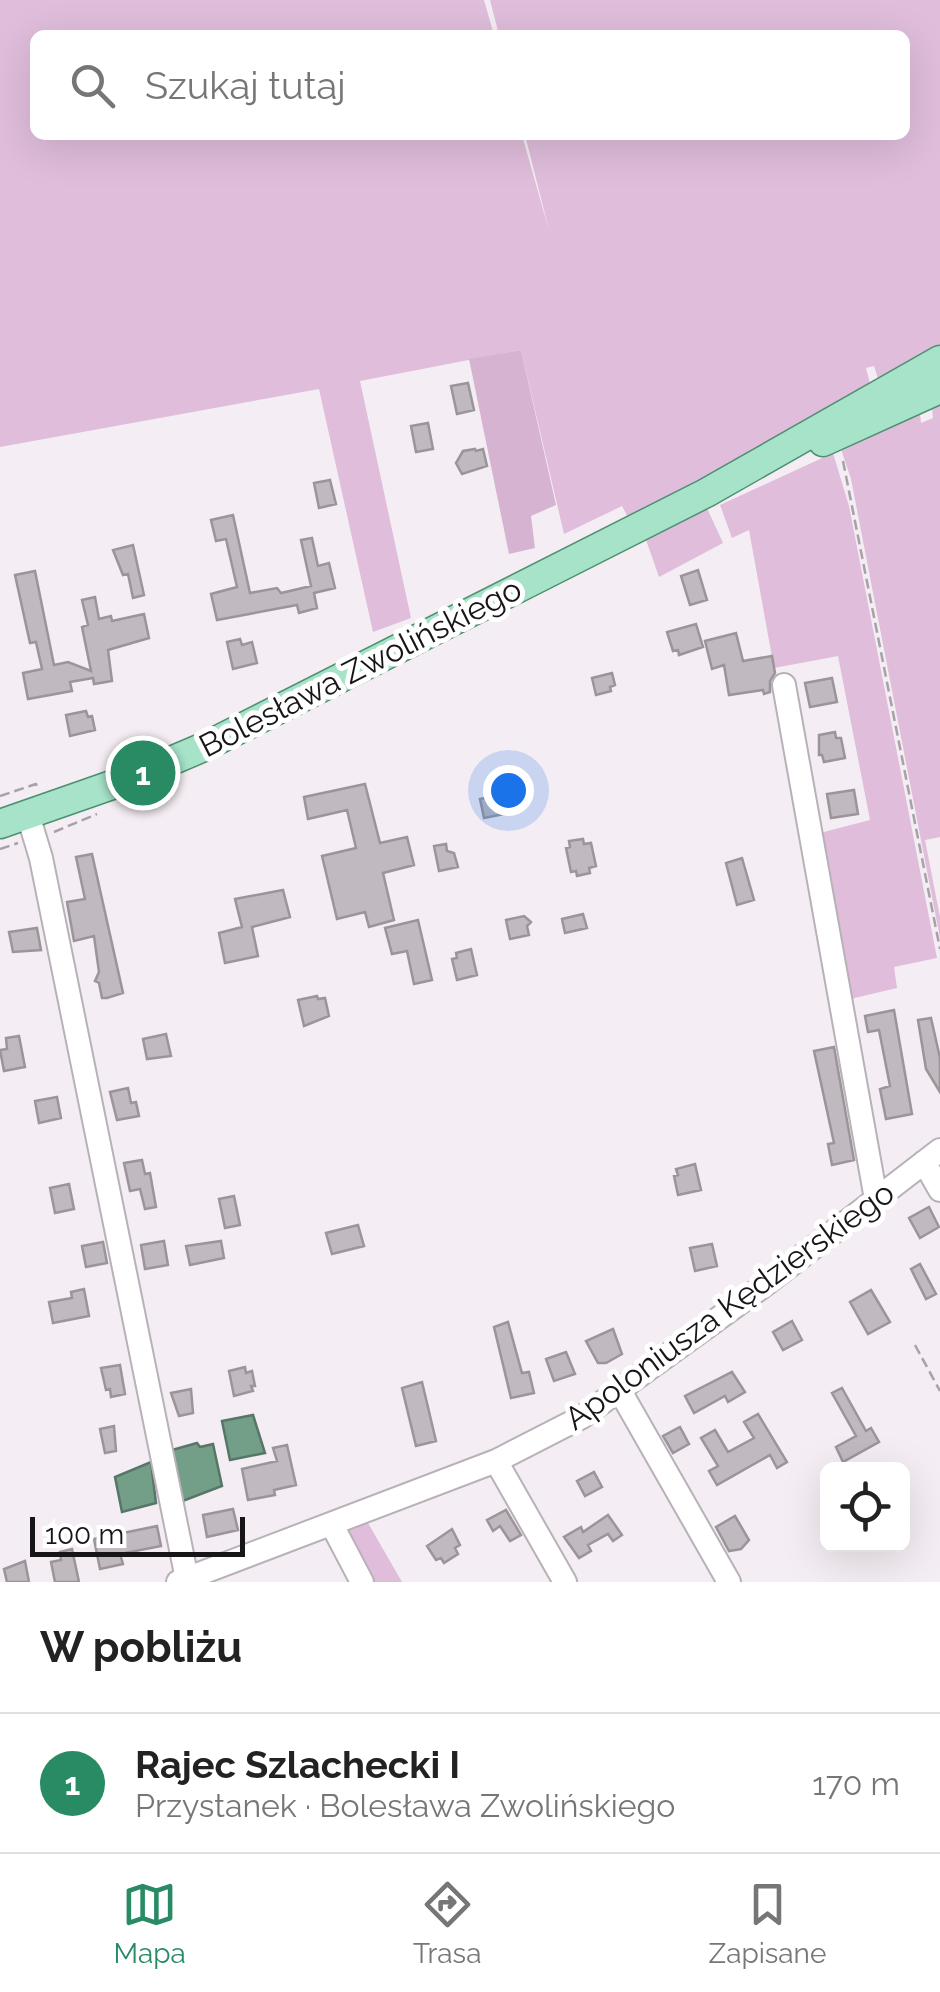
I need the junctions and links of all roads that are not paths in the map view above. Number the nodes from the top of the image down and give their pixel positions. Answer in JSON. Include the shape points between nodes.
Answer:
{"nodes":[{"id":1,"x":940,"y":360,"type":"edge"},
{"id":2,"x":940,"y":388,"type":"edge"},
{"id":3,"x":711,"y":490,"type":"junction"},
{"id":4,"x":784,"y":685,"type":"dead end"},
{"id":5,"x":28,"y":815,"type":"junction"},
{"id":6,"x":0,"y":824,"type":"edge"},
{"id":7,"x":932,"y":1156,"type":"edge"},
{"id":8,"x":940,"y":1190,"type":"edge"},
{"id":9,"x":876,"y":1199,"type":"junction"},
{"id":10,"x":620,"y":1391,"type":"junction"},
{"id":11,"x":496,"y":1462,"type":"junction"},
{"id":12,"x":332,"y":1525,"type":"junction"},
{"id":13,"x":183,"y":1580,"type":"edge"},
{"id":14,"x":362,"y":1582,"type":"edge"},
{"id":15,"x":565,"y":1582,"type":"edge"},
{"id":16,"x":729,"y":1582,"type":"edge"}],
"edges":[{"from":1,"to":3,"type":"main road","name":"Bolesława Zwolińskiego"},
{"from":2,"to":3,"type":"main road","name":"Bolesława Zwolińskiego"},
{"from":3,"to":5,"type":"main road","name":"Bolesława Zwolińskiego","via":[[206,746]]},
{"from":4,"to":9,"type":"street"},
{"from":5,"to":6,"type":"main road","name":"Bolesława Zwolińskiego"},
{"from":5,"to":13,"type":"street"},
{"from":7,"to":8,"type":"street"},
{"from":7,"to":9,"type":"street","name":"Apoloniusza Kędzierskiego"},
{"from":9,"to":10,"type":"street","name":"Apoloniusza Kędzierskiego"},
{"from":10,"to":11,"type":"street","name":"Apoloniusza Kędzierskiego"},
{"from":10,"to":16,"type":"street"},
{"from":11,"to":12,"type":"street","name":"Apoloniusza Kędzierskiego"},
{"from":11,"to":15,"type":"street"},
{"from":12,"to":13,"type":"street","name":"Apoloniusza Kędzierskiego"},
{"from":12,"to":14,"type":"street"}]}
